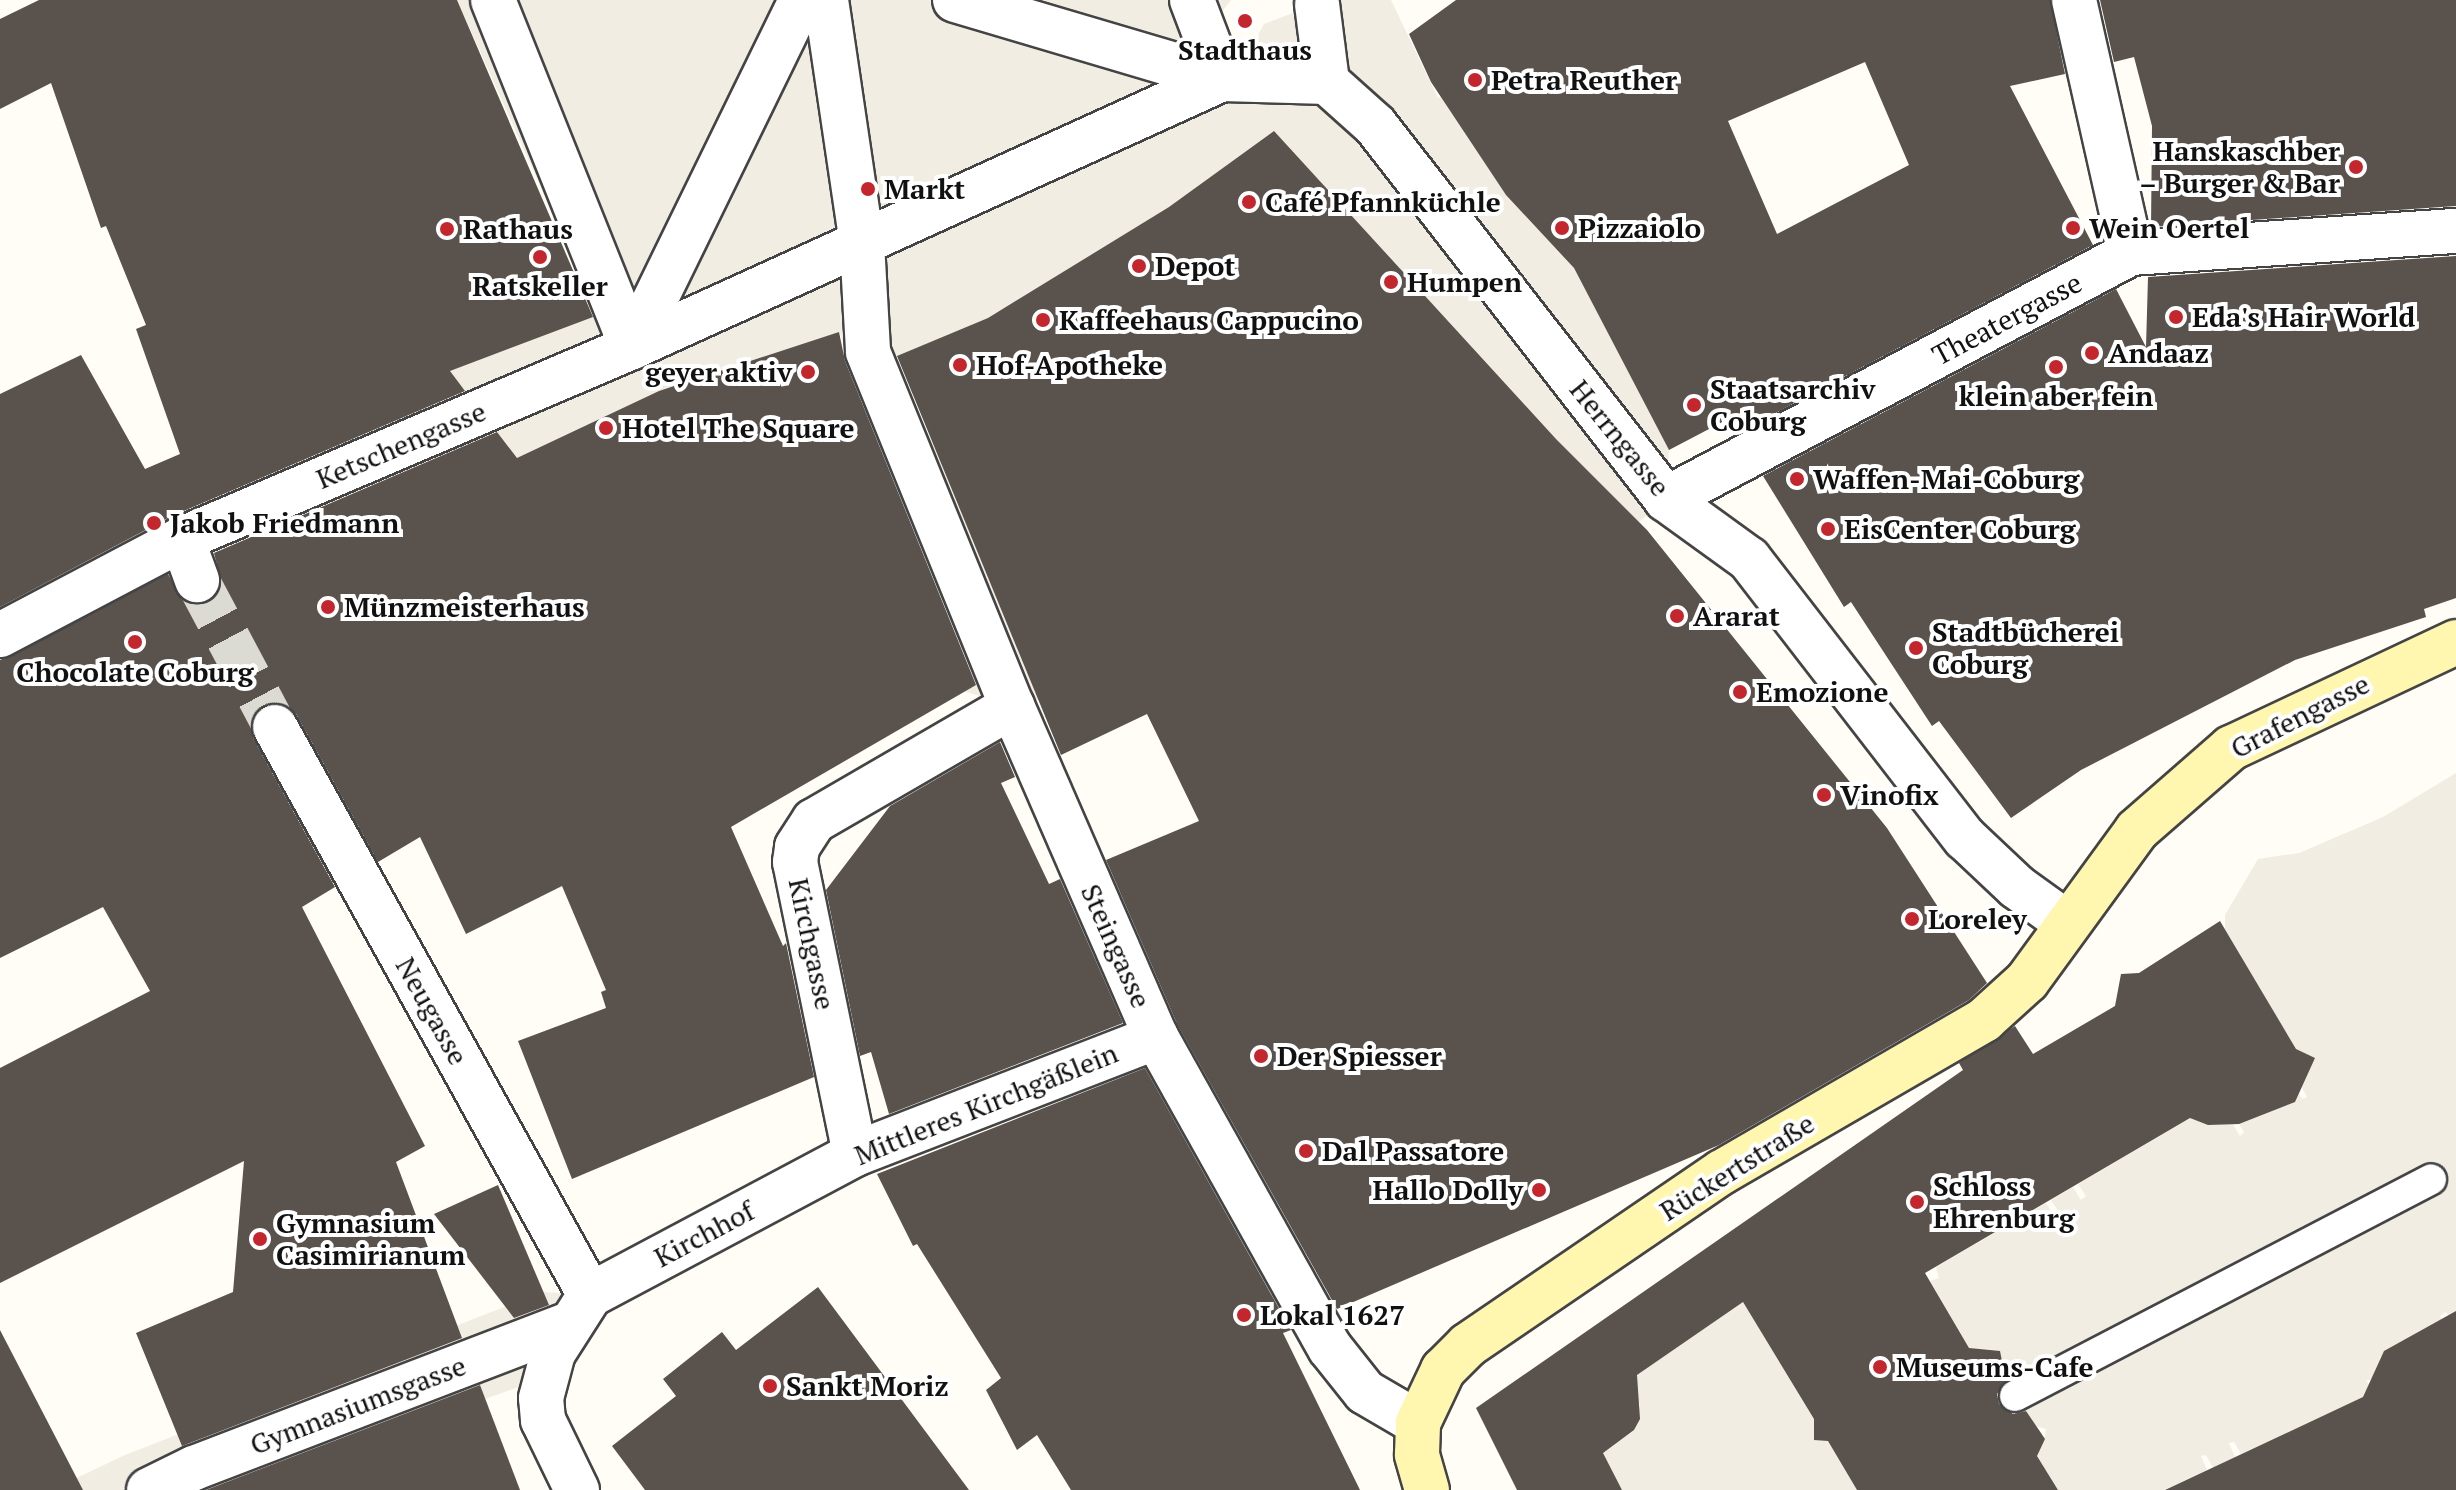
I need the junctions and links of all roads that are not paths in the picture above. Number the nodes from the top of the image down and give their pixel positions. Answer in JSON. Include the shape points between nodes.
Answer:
{"nodes":[{"id":1,"x":493,"y":0,"type":"edge"},
{"id":2,"x":801,"y":0,"type":"edge"},
{"id":3,"x":826,"y":0,"type":"edge"},
{"id":4,"x":955,"y":0,"type":"edge"},
{"id":5,"x":1192,"y":0,"type":"edge"},
{"id":6,"x":2074,"y":0,"type":"edge"},
{"id":7,"x":1317,"y":4,"type":"dead end"},
{"id":8,"x":1222,"y":79,"type":"junction"},
{"id":9,"x":1327,"y":82,"type":"junction"},
{"id":10,"x":2456,"y":231,"type":"edge"},
{"id":11,"x":862,"y":243,"type":"junction"},
{"id":12,"x":2131,"y":253,"type":"junction"},
{"id":13,"x":632,"y":347,"type":"junction"},
{"id":14,"x":1666,"y":499,"type":"junction"},
{"id":15,"x":182,"y":539,"type":"junction"},
{"id":16,"x":197,"y":580,"type":"tunnel mouth"},
{"id":17,"x":0,"y":635,"type":"edge"},
{"id":18,"x":2456,"y":642,"type":"edge"},
{"id":19,"x":1012,"y":706,"type":"junction"},
{"id":20,"x":275,"y":727,"type":"tunnel mouth"},
{"id":21,"x":2067,"y":923,"type":"junction"},
{"id":22,"x":1156,"y":1037,"type":"junction"},
{"id":23,"x":855,"y":1154,"type":"junction"},
{"id":24,"x":818,"y":1174,"type":"joint"},
{"id":25,"x":2431,"y":1179,"type":"dead end"},
{"id":26,"x":579,"y":1310,"type":"junction"},
{"id":27,"x":2015,"y":1396,"type":"dead end"},
{"id":28,"x":1418,"y":1423,"type":"junction"},
{"id":29,"x":149,"y":1490,"type":"edge"},
{"id":30,"x":577,"y":1490,"type":"edge"},
{"id":31,"x":1427,"y":1490,"type":"edge"}],
"edges":[{"from":1,"to":13,"type":"street"},
{"from":2,"to":13,"type":"street"},
{"from":3,"to":11,"type":"street"},
{"from":4,"to":8,"type":"street"},
{"from":5,"to":8,"type":"street"},
{"from":6,"to":12,"type":"street"},
{"from":7,"to":9,"type":"street"},
{"from":8,"to":9,"type":"street"},
{"from":8,"to":11,"type":"street"},
{"from":9,"to":14,"type":"street","name":"Herrngasse","via":[[1375,125]]},
{"from":10,"to":12,"type":"street","name":"Theatergasse"},
{"from":11,"to":13,"type":"street"},
{"from":11,"to":19,"type":"street","name":"Steingasse","via":[[868,352]]},
{"from":12,"to":14,"type":"street","name":"Theatergasse"},
{"from":13,"to":15,"type":"street","name":"Ketschengasse"},
{"from":14,"to":21,"type":"street","name":"Herrngasse","via":[[1749,559],[1965,838],[2017,887]]},
{"from":15,"to":16,"type":"street"},
{"from":15,"to":17,"type":"street","name":"Ketschengasse"},
{"from":18,"to":21,"type":"street","name":"Grafengasse","via":[[2231,748],[2137,830]]},
{"from":19,"to":22,"type":"street","name":"Steingasse"},
{"from":19,"to":23,"type":"street","name":"Kirchgasse","via":[[814,821],[797,847],[795,862]]},
{"from":20,"to":26,"type":"street","name":"Neugasse"},
{"from":21,"to":28,"type":"street","name":"Rückertstraße","via":[[2027,981],[1984,1020],[1722,1172],[1468,1345],[1443,1370]]},
{"from":22,"to":23,"type":"street","name":"Mittleres Kirchgäßlein"},
{"from":22,"to":28,"type":"street","name":"Steingasse","via":[[1330,1348],[1365,1392]]},
{"from":23,"to":24,"type":"street","name":"Mittleres Kirchgäßlein"},
{"from":24,"to":26,"type":"street","name":"Kirchhof"},
{"from":25,"to":27,"type":"lane"},
{"from":26,"to":29,"type":"street","name":"Gymnasiumsgasse"},
{"from":26,"to":30,"type":"street","via":[[553,1353],[541,1398],[543,1420]]},
{"from":28,"to":31,"type":"street","via":[[1417,1454]]}]}
